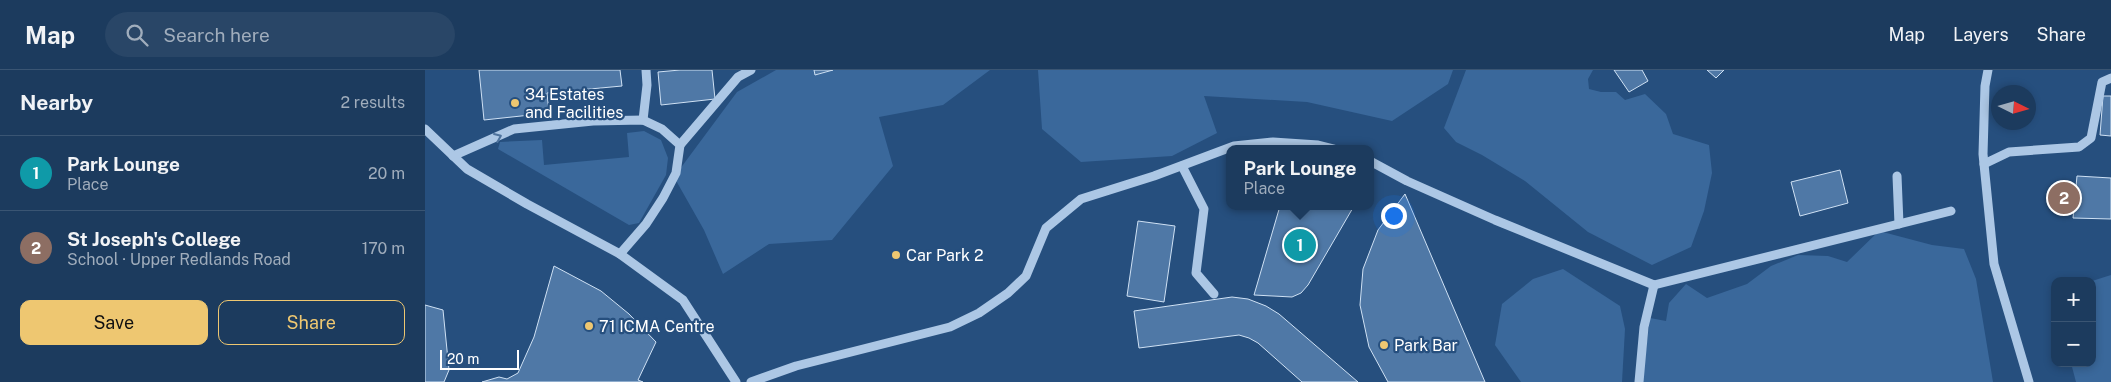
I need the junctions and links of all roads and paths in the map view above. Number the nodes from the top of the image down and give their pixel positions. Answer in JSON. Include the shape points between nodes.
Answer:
{"nodes":[{"id":1,"x":645,"y":70,"type":"edge"},
{"id":2,"x":751,"y":70,"type":"edge"},
{"id":3,"x":1988,"y":70,"type":"edge"},
{"id":4,"x":2111,"y":78,"type":"edge"},
{"id":5,"x":643,"y":120,"type":"junction"},
{"id":6,"x":425,"y":129,"type":"edge"},
{"id":7,"x":680,"y":145,"type":"junction"},
{"id":8,"x":1244,"y":145,"type":"edge"},
{"id":9,"x":1318,"y":145,"type":"edge"},
{"id":10,"x":1226,"y":149,"type":"edge"},
{"id":11,"x":453,"y":156,"type":"junction"},
{"id":12,"x":1374,"y":163,"type":"edge"},
{"id":13,"x":1984,"y":164,"type":"junction"},
{"id":14,"x":1182,"y":166,"type":"junction"},
{"id":15,"x":1897,"y":176,"type":"dead end"},
{"id":16,"x":1951,"y":211,"type":"dead end"},
{"id":17,"x":1899,"y":224,"type":"junction"},
{"id":18,"x":620,"y":254,"type":"junction"},
{"id":19,"x":1654,"y":285,"type":"junction"},
{"id":20,"x":1214,"y":294,"type":"dead end"},
{"id":21,"x":736,"y":382,"type":"edge"},
{"id":22,"x":751,"y":382,"type":"edge"},
{"id":23,"x":1639,"y":382,"type":"edge"},
{"id":24,"x":2029,"y":382,"type":"edge"}],
"edges":[{"from":1,"to":5,"type":"street","via":[[647,85]]},
{"from":2,"to":7,"type":"street","via":[[738,77]]},
{"from":3,"to":13,"type":"street"},
{"from":4,"to":13,"type":"street","via":[[2102,82],[2091,138],[2079,147],[2009,152]]},
{"from":5,"to":7,"type":"street","via":[[661,129]]},
{"from":11,"to":5,"type":"street","one_way":true,"via":[[514,129]]},
{"from":6,"to":11,"type":"street"},
{"from":7,"to":18,"type":"street","via":[[676,173],[663,198]]},
{"from":8,"to":9,"type":"street","via":[[1273,142]]},
{"from":10,"to":14,"type":"street"},
{"from":11,"to":18,"type":"street","via":[[467,169]]},
{"from":12,"to":19,"type":"street","via":[[1495,220]]},
{"from":13,"to":24,"type":"street","via":[[1994,264]]},
{"from":14,"to":20,"type":"street","via":[[1204,209],[1196,273]]},
{"from":14,"to":22,"type":"street","via":[[1081,199],[1046,228],[1026,276],[979,313],[950,327],[796,366]]},
{"from":15,"to":17,"type":"street"},
{"from":16,"to":17,"type":"street"},
{"from":17,"to":19,"type":"street"},
{"from":18,"to":21,"type":"street","via":[[683,300]]},
{"from":19,"to":23,"type":"street","via":[[1644,327]]}]}
